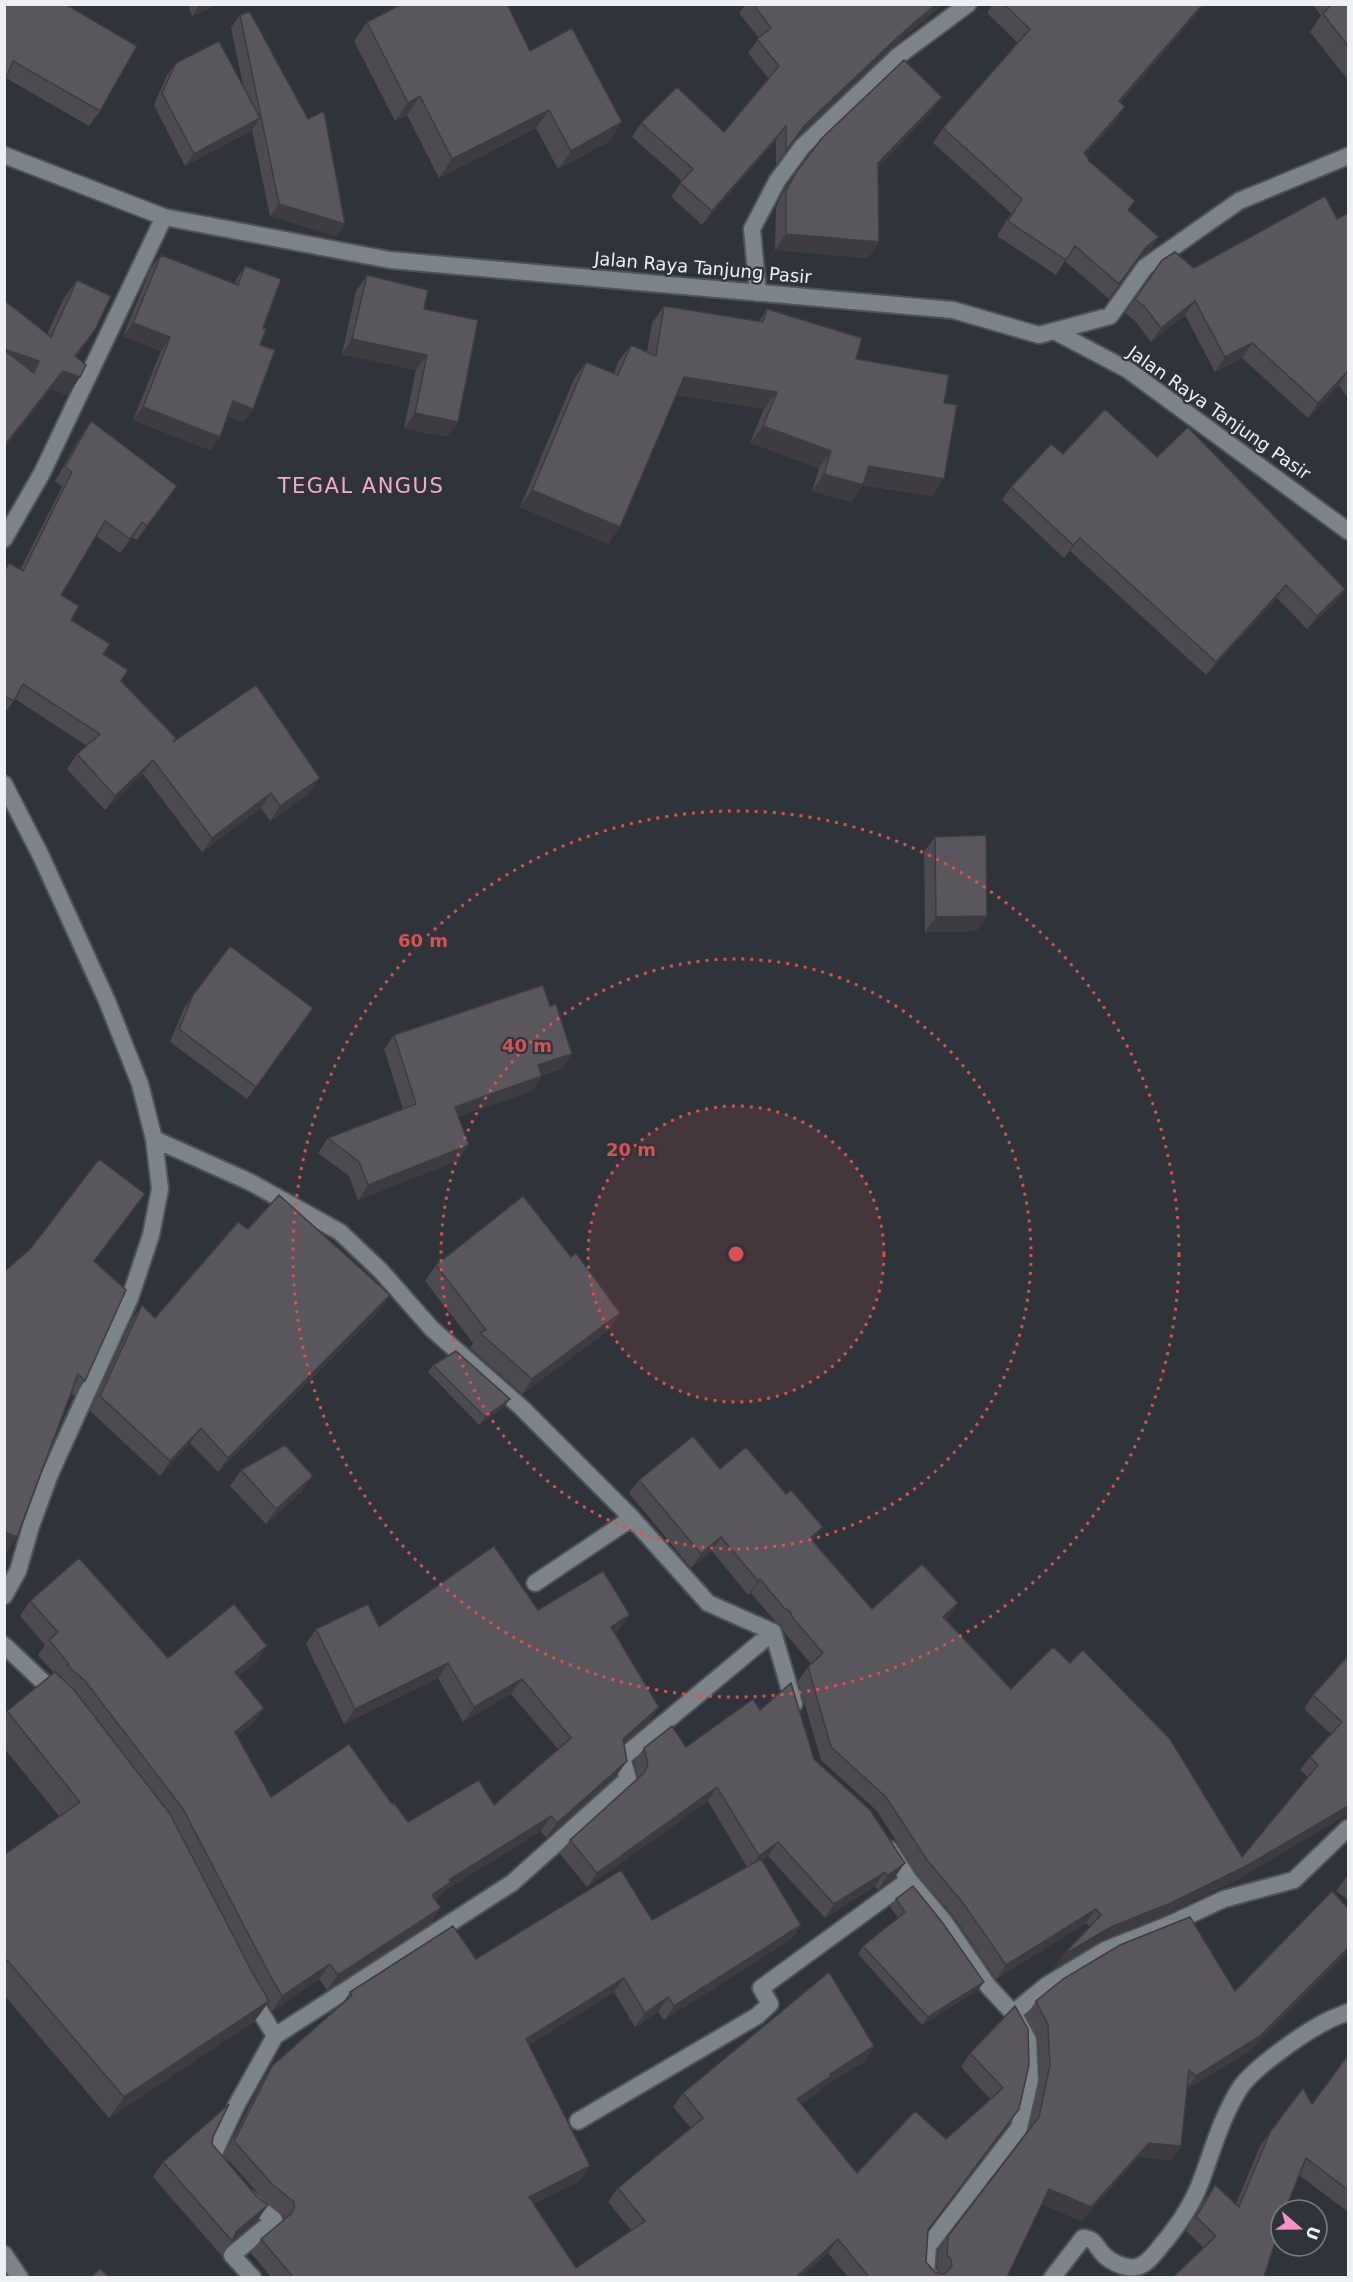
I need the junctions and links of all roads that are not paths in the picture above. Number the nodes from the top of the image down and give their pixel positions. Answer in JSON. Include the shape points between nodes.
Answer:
{"nodes":[{"id":1,"x":968,"y":4,"type":"edge"},
{"id":2,"x":4,"y":155,"type":"edge"},
{"id":3,"x":1348,"y":156,"type":"edge"},
{"id":4,"x":164,"y":217,"type":"junction"},
{"id":5,"x":758,"y":293,"type":"junction"},
{"id":6,"x":1054,"y":331,"type":"junction"},
{"id":7,"x":1348,"y":531,"type":"edge"},
{"id":8,"x":4,"y":539,"type":"edge"},
{"id":9,"x":4,"y":784,"type":"edge"},
{"id":10,"x":154,"y":1139,"type":"junction"},
{"id":11,"x":632,"y":1518,"type":"junction"},
{"id":12,"x":535,"y":1583,"type":"dead end"},
{"id":13,"x":4,"y":1596,"type":"edge"},
{"id":14,"x":773,"y":1632,"type":"junction"},
{"id":15,"x":4,"y":1645,"type":"edge"},
{"id":16,"x":67,"y":1704,"type":"edge"},
{"id":17,"x":800,"y":1723,"type":"edge"},
{"id":18,"x":1348,"y":1828,"type":"edge"},
{"id":19,"x":880,"y":1835,"type":"edge"},
{"id":20,"x":909,"y":1880,"type":"junction"},
{"id":21,"x":240,"y":1976,"type":"edge"},
{"id":22,"x":1348,"y":2012,"type":"edge"},
{"id":23,"x":1013,"y":2013,"type":"junction"},
{"id":24,"x":275,"y":2036,"type":"junction"},
{"id":25,"x":578,"y":2121,"type":"dead end"},
{"id":26,"x":4,"y":2254,"type":"edge"},
{"id":27,"x":20,"y":2277,"type":"edge"},
{"id":28,"x":253,"y":2277,"type":"edge"},
{"id":29,"x":932,"y":2277,"type":"edge"},
{"id":30,"x":1052,"y":2277,"type":"edge"}],
"edges":[{"from":1,"to":5,"type":"street","via":[[898,56],[802,147],[777,181],[752,229]]},
{"from":2,"to":4,"type":"street","name":"Jalan Raya Tanjung Pasir"},
{"from":3,"to":6,"type":"street","via":[[1239,201],[1145,267],[1110,316]]},
{"from":4,"to":5,"type":"street","name":"Jalan Raya Tanjung Pasir","via":[[390,260]]},
{"from":4,"to":8,"type":"street","via":[[42,473]]},
{"from":5,"to":6,"type":"street","name":"Jalan Raya Tanjung Pasir","via":[[953,310],[1039,335]]},
{"from":6,"to":7,"type":"street","name":"Jalan Raya Tanjung Pasir","via":[[1128,370]]},
{"from":9,"to":10,"type":"street","via":[[107,1000],[140,1084]]},
{"from":10,"to":11,"type":"street","via":[[250,1182],[340,1232],[381,1270],[432,1329],[522,1408]]},
{"from":10,"to":13,"type":"street","via":[[160,1189],[152,1235],[130,1298],[50,1474],[18,1571]]},
{"from":11,"to":12,"type":"street"},
{"from":11,"to":14,"type":"street","via":[[708,1604]]},
{"from":14,"to":17,"type":"street"},
{"from":14,"to":24,"type":"street","via":[[622,1758],[628,1779],[512,1883]]},
{"from":15,"to":16,"type":"street"},
{"from":18,"to":23,"type":"street","via":[[1294,1880],[1224,1899],[1105,1950],[1047,1985]]},
{"from":19,"to":20,"type":"street"},
{"from":20,"to":23,"type":"street","via":[[945,1923],[988,1986]]},
{"from":20,"to":25,"type":"street","via":[[771,1979],[761,1988],[770,2004],[757,2016]]},
{"from":21,"to":24,"type":"street"},
{"from":22,"to":30,"type":"street","via":[[1302,2037],[1241,2085],[1201,2183],[1179,2225],[1148,2261],[1138,2267],[1126,2267],[1103,2254],[1096,2242],[1083,2238]]},
{"from":23,"to":29,"type":"street","via":[[1028,2040],[1030,2080],[1019,2128],[928,2246],[926,2273]]},
{"from":24,"to":28,"type":"street","via":[[212,2157],[255,2206],[274,2220],[232,2255]]},
{"from":26,"to":27,"type":"street"}]}
